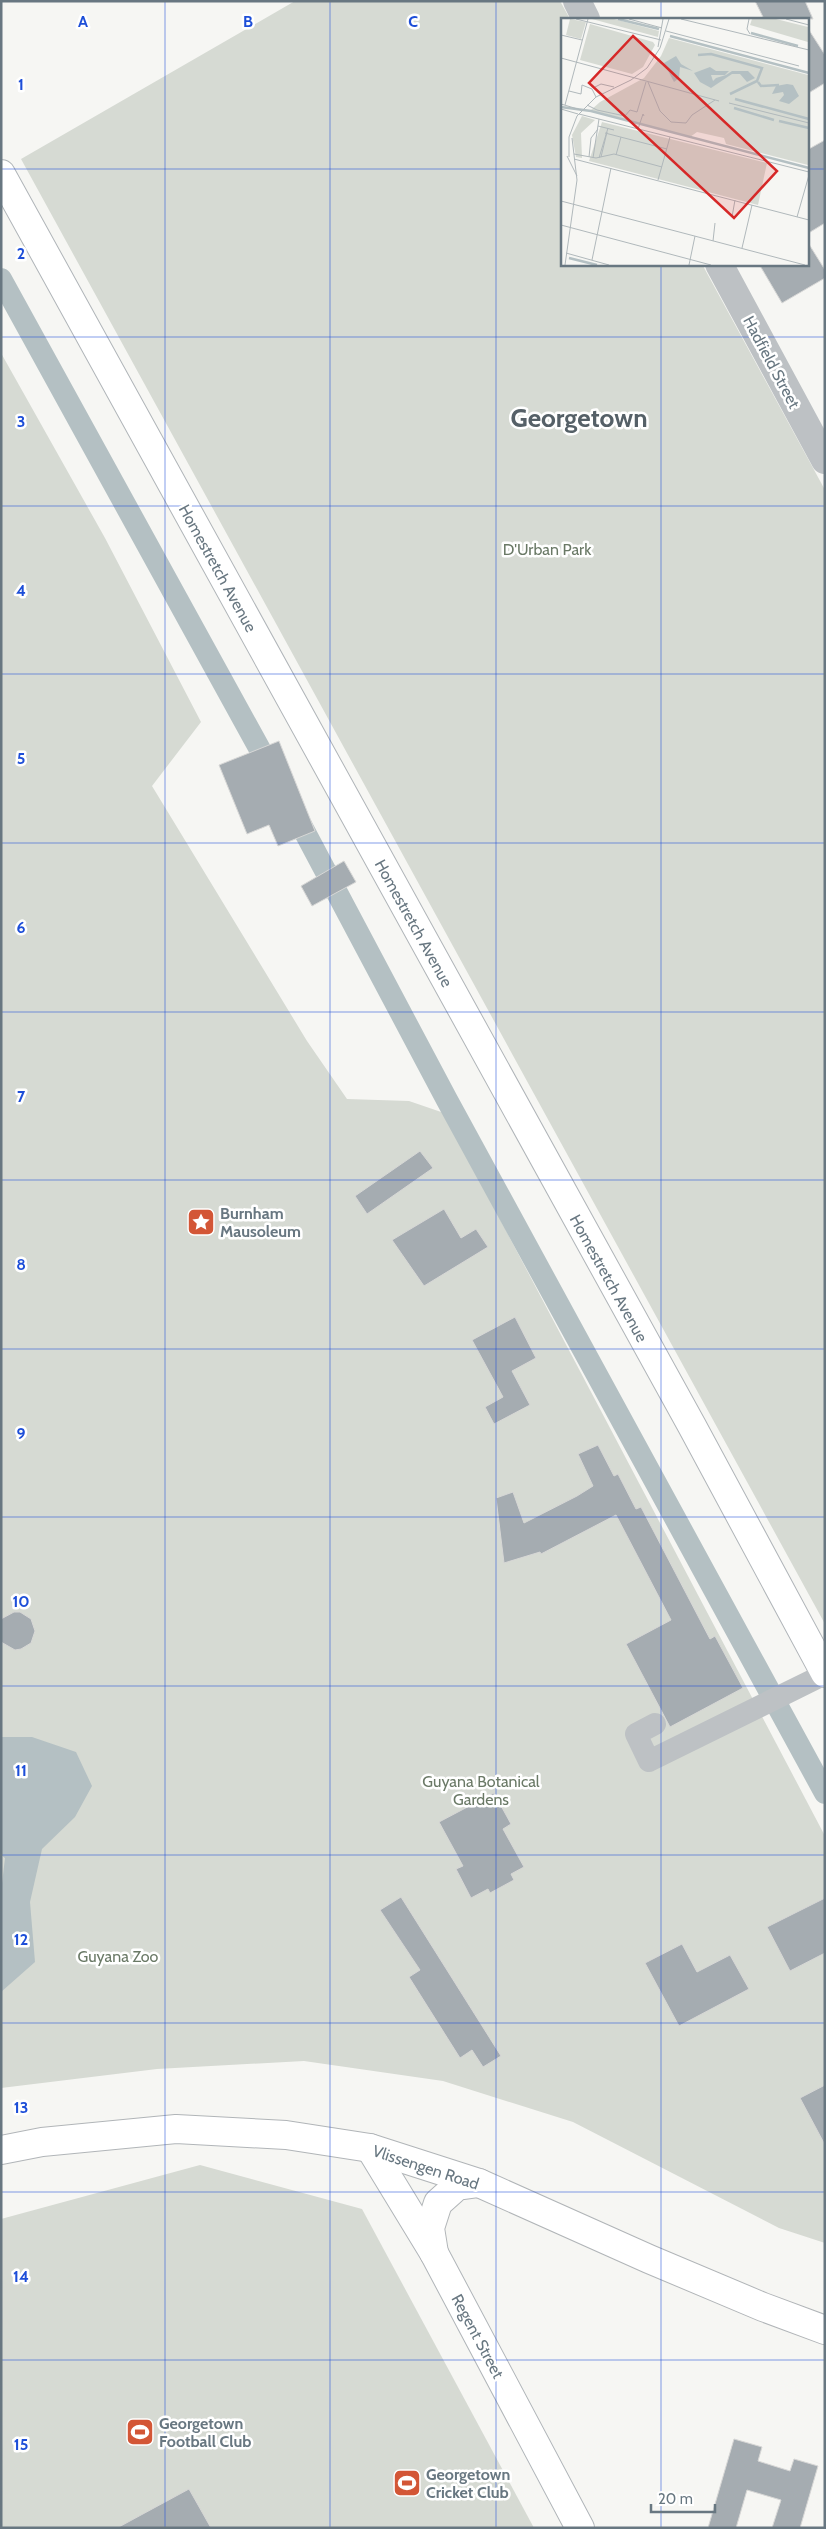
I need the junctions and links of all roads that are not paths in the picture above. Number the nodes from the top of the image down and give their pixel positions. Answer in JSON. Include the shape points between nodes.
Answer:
{"nodes":[{"id":1,"x":577,"y":1,"type":"edge"},
{"id":2,"x":586,"y":18,"type":"edge"},
{"id":3,"x":1,"y":174,"type":"edge"},
{"id":4,"x":720,"y":265,"type":"edge"},
{"id":5,"x":825,"y":460,"type":"edge"},
{"id":6,"x":825,"y":1674,"type":"edge"},
{"id":7,"x":655,"y":1724,"type":"dead end"},
{"id":8,"x":370,"y":2148,"type":"junction"},
{"id":9,"x":1,"y":2150,"type":"edge"},
{"id":10,"x":479,"y":2183,"type":"junction"},
{"id":11,"x":434,"y":2253,"type":"junction"},
{"id":12,"x":825,"y":2330,"type":"edge"},
{"id":13,"x":580,"y":2528,"type":"edge"}],
"edges":[{"from":1,"to":2,"type":"street"},
{"from":3,"to":6,"type":"main road","name":"Homestretch Avenue","via":[[692,1426]]},
{"from":4,"to":5,"type":"street","name":"Hadfield Street"},
{"from":6,"to":7,"type":"street","via":[[649,1761],[636,1734]]},
{"from":8,"to":9,"type":"main road","name":"Vlissengen Road","via":[[286,2135],[176,2129],[42,2142]]},
{"from":8,"to":10,"type":"main road","name":"Vlissengen Road"},
{"from":8,"to":11,"type":"main road","name":"Regent Street"},
{"from":10,"to":11,"type":"main road","via":[[457,2186],[438,2203],[430,2228]]},
{"from":10,"to":12,"type":"main road","name":"Vlissengen Road","via":[[649,2259]]},
{"from":11,"to":13,"type":"main road","name":"Regent Street"}]}
